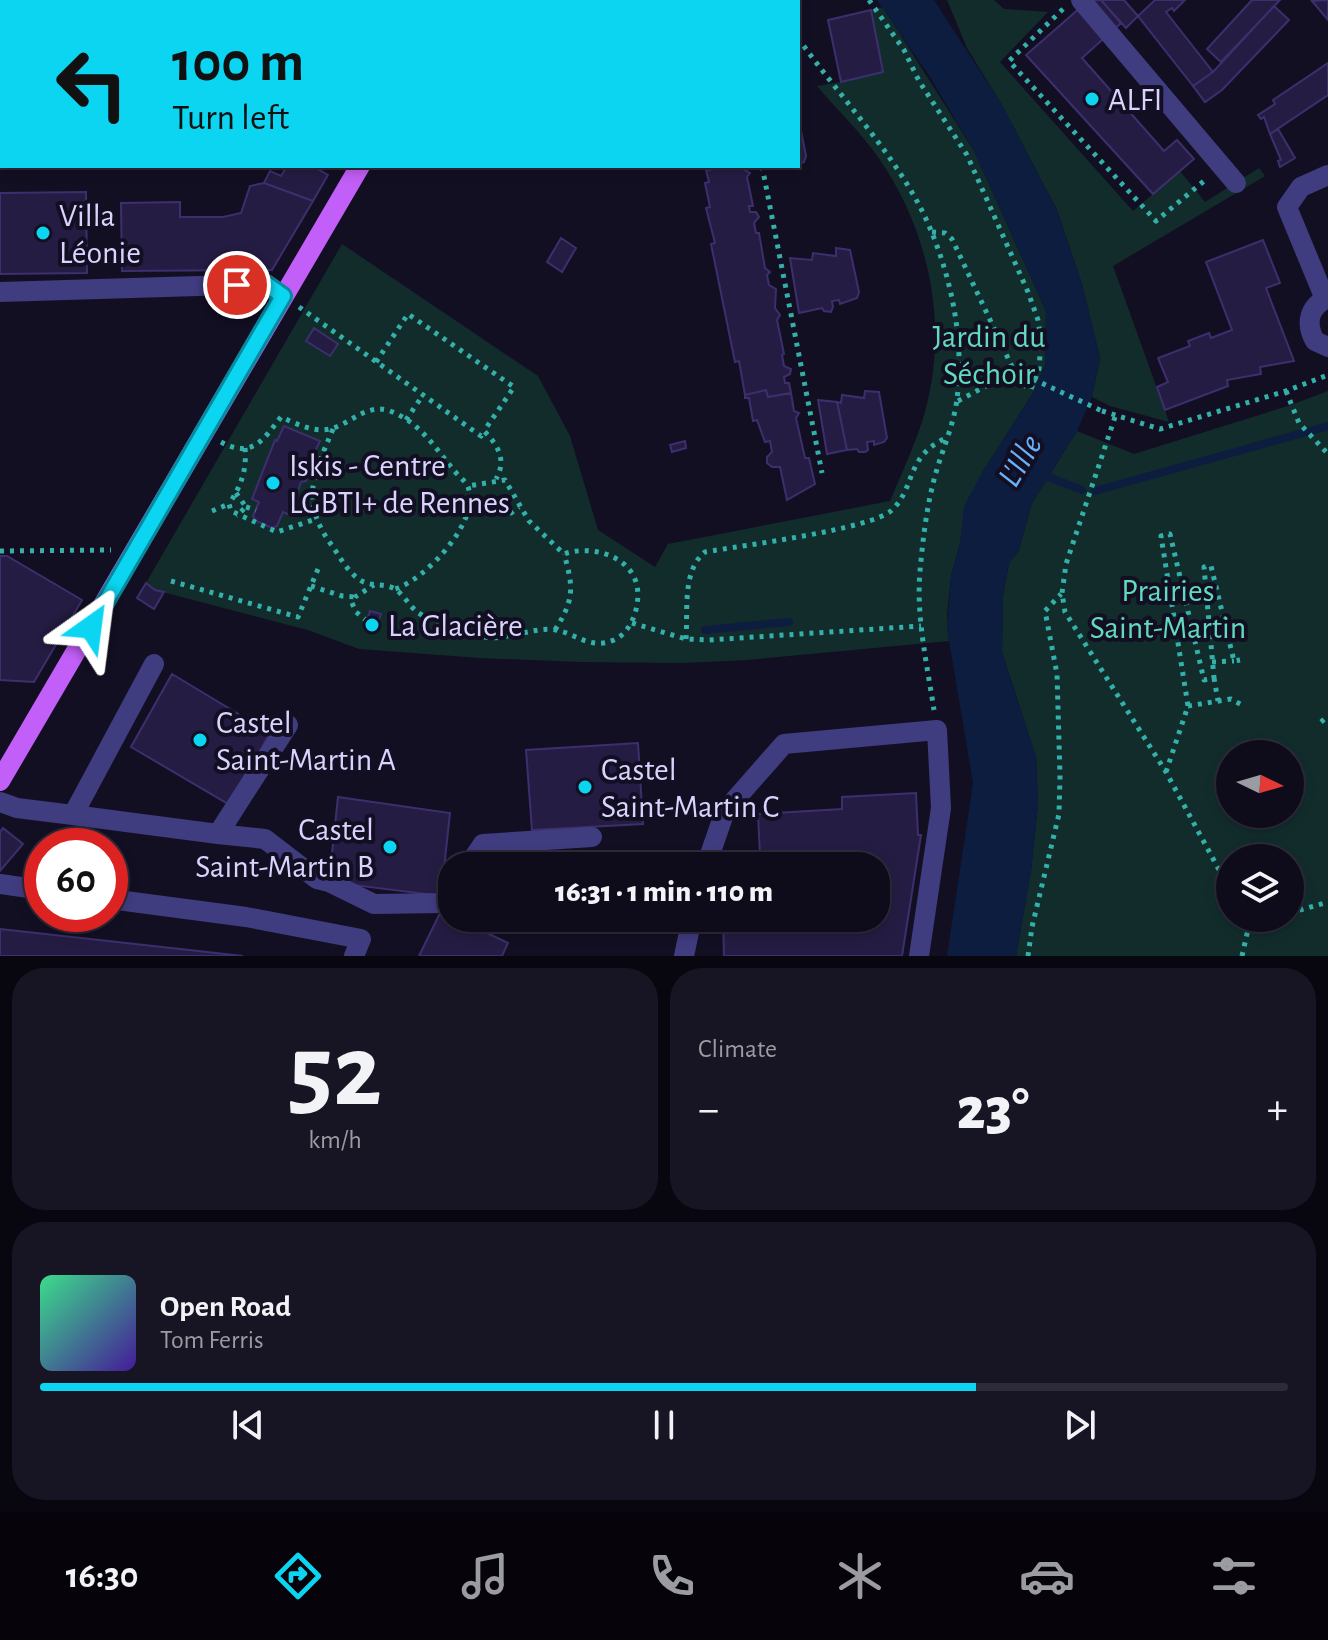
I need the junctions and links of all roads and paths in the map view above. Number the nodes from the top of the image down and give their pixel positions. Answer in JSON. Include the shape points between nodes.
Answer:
{"nodes":[{"id":1,"x":869,"y":0,"type":"edge"},
{"id":2,"x":1073,"y":0,"type":"edge"},
{"id":3,"x":1081,"y":0,"type":"edge"},
{"id":4,"x":800,"y":46,"type":"edge"},
{"id":5,"x":359,"y":168,"type":"edge"},
{"id":6,"x":762,"y":168,"type":"edge"},
{"id":7,"x":1328,"y":175,"type":"edge"},
{"id":8,"x":1204,"y":181,"type":"dead end"},
{"id":9,"x":1236,"y":183,"type":"dead end"},
{"id":10,"x":932,"y":232,"type":"junction"},
{"id":11,"x":0,"y":292,"type":"edge"},
{"id":12,"x":283,"y":296,"type":"junction"},
{"id":13,"x":1327,"y":299,"type":"edge"},
{"id":14,"x":1328,"y":347,"type":"edge"},
{"id":15,"x":376,"y":362,"type":"junction"},
{"id":16,"x":1019,"y":373,"type":"junction"},
{"id":17,"x":1038,"y":373,"type":"junction"},
{"id":18,"x":1328,"y":375,"type":"edge"},
{"id":19,"x":1286,"y":391,"type":"junction"},
{"id":20,"x":423,"y":395,"type":"junction"},
{"id":21,"x":957,"y":401,"type":"junction"},
{"id":22,"x":1115,"y":417,"type":"junction"},
{"id":23,"x":406,"y":420,"type":"junction"},
{"id":24,"x":333,"y":429,"type":"junction"},
{"id":25,"x":205,"y":431,"type":"junction"},
{"id":26,"x":484,"y":431,"type":"junction"},
{"id":27,"x":948,"y":437,"type":"junction"},
{"id":28,"x":245,"y":448,"type":"junction"},
{"id":29,"x":1328,"y":454,"type":"edge"},
{"id":30,"x":822,"y":473,"type":"dead end"},
{"id":31,"x":496,"y":479,"type":"junction"},
{"id":32,"x":468,"y":486,"type":"junction"},
{"id":33,"x":236,"y":493,"type":"junction"},
{"id":34,"x":229,"y":504,"type":"junction"},
{"id":35,"x":246,"y":507,"type":"junction"},
{"id":36,"x":519,"y":507,"type":"junction"},
{"id":37,"x":256,"y":510,"type":"dead end"},
{"id":38,"x":212,"y":511,"type":"dead end"},
{"id":39,"x":500,"y":514,"type":"dead end"},
{"id":40,"x":236,"y":516,"type":"junction"},
{"id":41,"x":316,"y":519,"type":"junction"},
{"id":42,"x":136,"y":550,"type":"junction"},
{"id":43,"x":0,"y":551,"type":"edge"},
{"id":44,"x":564,"y":554,"type":"junction"},
{"id":45,"x":318,"y":569,"type":"dead end"},
{"id":46,"x":171,"y":581,"type":"dead end"},
{"id":47,"x":375,"y":585,"type":"junction"},
{"id":48,"x":311,"y":586,"type":"junction"},
{"id":49,"x":395,"y":589,"type":"junction"},
{"id":50,"x":1062,"y":593,"type":"junction"},
{"id":51,"x":355,"y":597,"type":"junction"},
{"id":52,"x":367,"y":621,"type":"dead end"},
{"id":53,"x":632,"y":623,"type":"junction"},
{"id":54,"x":921,"y":626,"type":"junction"},
{"id":55,"x":555,"y":630,"type":"junction"},
{"id":56,"x":686,"y":639,"type":"junction"},
{"id":57,"x":1212,"y":662,"type":"junction"},
{"id":58,"x":154,"y":664,"type":"dead end"},
{"id":59,"x":1214,"y":678,"type":"junction"},
{"id":60,"x":1218,"y":701,"type":"junction"},
{"id":61,"x":1242,"y":705,"type":"dead end"},
{"id":62,"x":1188,"y":706,"type":"junction"},
{"id":63,"x":1328,"y":716,"type":"edge"},
{"id":64,"x":1321,"y":722,"type":"dead end"},
{"id":65,"x":288,"y":725,"type":"dead end"},
{"id":66,"x":937,"y":730,"type":"junction"},
{"id":67,"x":1166,"y":772,"type":"junction"},
{"id":68,"x":0,"y":781,"type":"edge"},
{"id":69,"x":0,"y":802,"type":"edge"},
{"id":70,"x":73,"y":815,"type":"junction"},
{"id":71,"x":218,"y":834,"type":"junction"},
{"id":72,"x":592,"y":837,"type":"dead end"},
{"id":73,"x":478,"y":852,"type":"edge"},
{"id":74,"x":711,"y":852,"type":"edge"},
{"id":75,"x":1216,"y":864,"type":"edge"},
{"id":76,"x":0,"y":884,"type":"edge"},
{"id":77,"x":24,"y":887,"type":"edge"},
{"id":78,"x":128,"y":901,"type":"edge"},
{"id":79,"x":1328,"y":902,"type":"edge"},
{"id":80,"x":438,"y":903,"type":"edge"},
{"id":81,"x":1304,"y":909,"type":"edge"},
{"id":82,"x":689,"y":932,"type":"edge"},
{"id":83,"x":1247,"y":932,"type":"edge"},
{"id":84,"x":354,"y":956,"type":"edge"},
{"id":85,"x":684,"y":956,"type":"edge"},
{"id":86,"x":919,"y":956,"type":"edge"},
{"id":87,"x":1028,"y":956,"type":"edge"},
{"id":88,"x":1242,"y":956,"type":"edge"}],
"edges":[{"from":1,"to":17,"type":"path","via":[[967,155],[993,209],[1038,320]]},
{"from":2,"to":8,"type":"path","via":[[1009,61],[1156,221]]},
{"from":3,"to":9,"type":"street"},
{"from":4,"to":10,"type":"path","via":[[887,156]]},
{"from":5,"to":12,"type":"main road"},
{"from":6,"to":30,"type":"path"},
{"from":7,"to":13,"type":"street","via":[[1301,187],[1287,207]]},
{"from":10,"to":16,"type":"path","via":[[952,239]]},
{"from":10,"to":21,"type":"path","via":[[950,287],[960,348]]},
{"from":11,"to":12,"type":"street","via":[[266,284]]},
{"from":12,"to":15,"type":"path"},
{"from":12,"to":25,"type":"main road"},
{"from":13,"to":14,"type":"street","via":[[1311,311],[1309,322],[1315,341]]},
{"from":15,"to":20,"type":"path"},
{"from":15,"to":26,"type":"path","via":[[408,314],[514,387]]},
{"from":16,"to":17,"type":"path","via":[[1022,366]]},
{"from":16,"to":17,"type":"path","via":[[1015,381],[1031,389]]},
{"from":16,"to":21,"type":"path"},
{"from":16,"to":22,"type":"path","bridge":true},
{"from":18,"to":19,"type":"path"},
{"from":19,"to":22,"type":"path","via":[[1160,429]]},
{"from":19,"to":29,"type":"path","via":[[1299,423]]},
{"from":20,"to":23,"type":"path"},
{"from":20,"to":26,"type":"path","via":[[481,436]]},
{"from":21,"to":27,"type":"path"},
{"from":22,"to":50,"type":"path","via":[[1066,564]]},
{"from":23,"to":24,"type":"path","via":[[382,409],[355,415]]},
{"from":23,"to":32,"type":"path","via":[[435,445]]},
{"from":24,"to":28,"type":"path","via":[[309,429],[281,417],[262,440]]},
{"from":24,"to":41,"type":"path","via":[[313,478]]},
{"from":25,"to":28,"type":"path","via":[[226,445]]},
{"from":25,"to":42,"type":"main road"},
{"from":26,"to":31,"type":"path","via":[[501,457]]},
{"from":27,"to":54,"type":"path","via":[[926,525],[919,582]]},
{"from":27,"to":56,"type":"path","via":[[931,445],[892,511],[880,519],[705,552],[697,558],[691,569]]},
{"from":28,"to":33,"type":"path","via":[[247,464]]},
{"from":31,"to":32,"type":"path"},
{"from":31,"to":36,"type":"path","via":[[509,483]]},
{"from":32,"to":49,"type":"path","via":[[460,531],[450,546],[407,586]]},
{"from":33,"to":34,"type":"path"},
{"from":33,"to":35,"type":"path"},
{"from":34,"to":38,"type":"path"},
{"from":34,"to":40,"type":"path"},
{"from":35,"to":37,"type":"path"},
{"from":35,"to":40,"type":"path"},
{"from":36,"to":39,"type":"path"},
{"from":36,"to":44,"type":"path"},
{"from":40,"to":41,"type":"path","via":[[277,532]]},
{"from":41,"to":47,"type":"path","via":[[352,574]]},
{"from":42,"to":43,"type":"path"},
{"from":42,"to":68,"type":"main road"},
{"from":44,"to":53,"type":"path","via":[[592,550],[627,568],[638,590]]},
{"from":44,"to":55,"type":"path","via":[[572,593]]},
{"from":45,"to":48,"type":"path"},
{"from":46,"to":48,"type":"path","via":[[298,617]]},
{"from":47,"to":49,"type":"path"},
{"from":47,"to":51,"type":"path"},
{"from":48,"to":51,"type":"path"},
{"from":49,"to":55,"type":"path","via":[[428,618],[462,633],[501,638]]},
{"from":50,"to":67,"type":"path","via":[[1065,612]]},
{"from":50,"to":87,"type":"path","via":[[1045,611],[1057,674],[1059,814]]},
{"from":51,"to":52,"type":"path","via":[[352,606]]},
{"from":53,"to":55,"type":"path","via":[[607,642],[587,642]]},
{"from":53,"to":56,"type":"path"},
{"from":54,"to":56,"type":"path"},
{"from":54,"to":66,"type":"path"},
{"from":57,"to":57,"type":"path","via":[[1204,567],[1211,566],[1237,660]]},
{"from":57,"to":59,"type":"path"},
{"from":58,"to":70,"type":"street"},
{"from":59,"to":60,"type":"path"},
{"from":59,"to":62,"type":"path","via":[[1204,680],[1170,534],[1161,536]]},
{"from":60,"to":61,"type":"path","via":[[1231,699]]},
{"from":60,"to":62,"type":"path"},
{"from":62,"to":67,"type":"path"},
{"from":63,"to":64,"type":"path"},
{"from":65,"to":71,"type":"street"},
{"from":66,"to":74,"type":"street","via":[[784,744],[725,811]]},
{"from":66,"to":86,"type":"street","via":[[941,808]]},
{"from":67,"to":75,"type":"path"},
{"from":69,"to":70,"type":"street"},
{"from":70,"to":71,"type":"street"},
{"from":71,"to":80,"type":"street","via":[[265,839],[317,879],[374,904]]},
{"from":72,"to":73,"type":"street","via":[[483,844]]},
{"from":76,"to":77,"type":"street"},
{"from":78,"to":84,"type":"street","via":[[361,939]]},
{"from":79,"to":81,"type":"path"},
{"from":82,"to":85,"type":"street"},
{"from":83,"to":88,"type":"path"}]}
